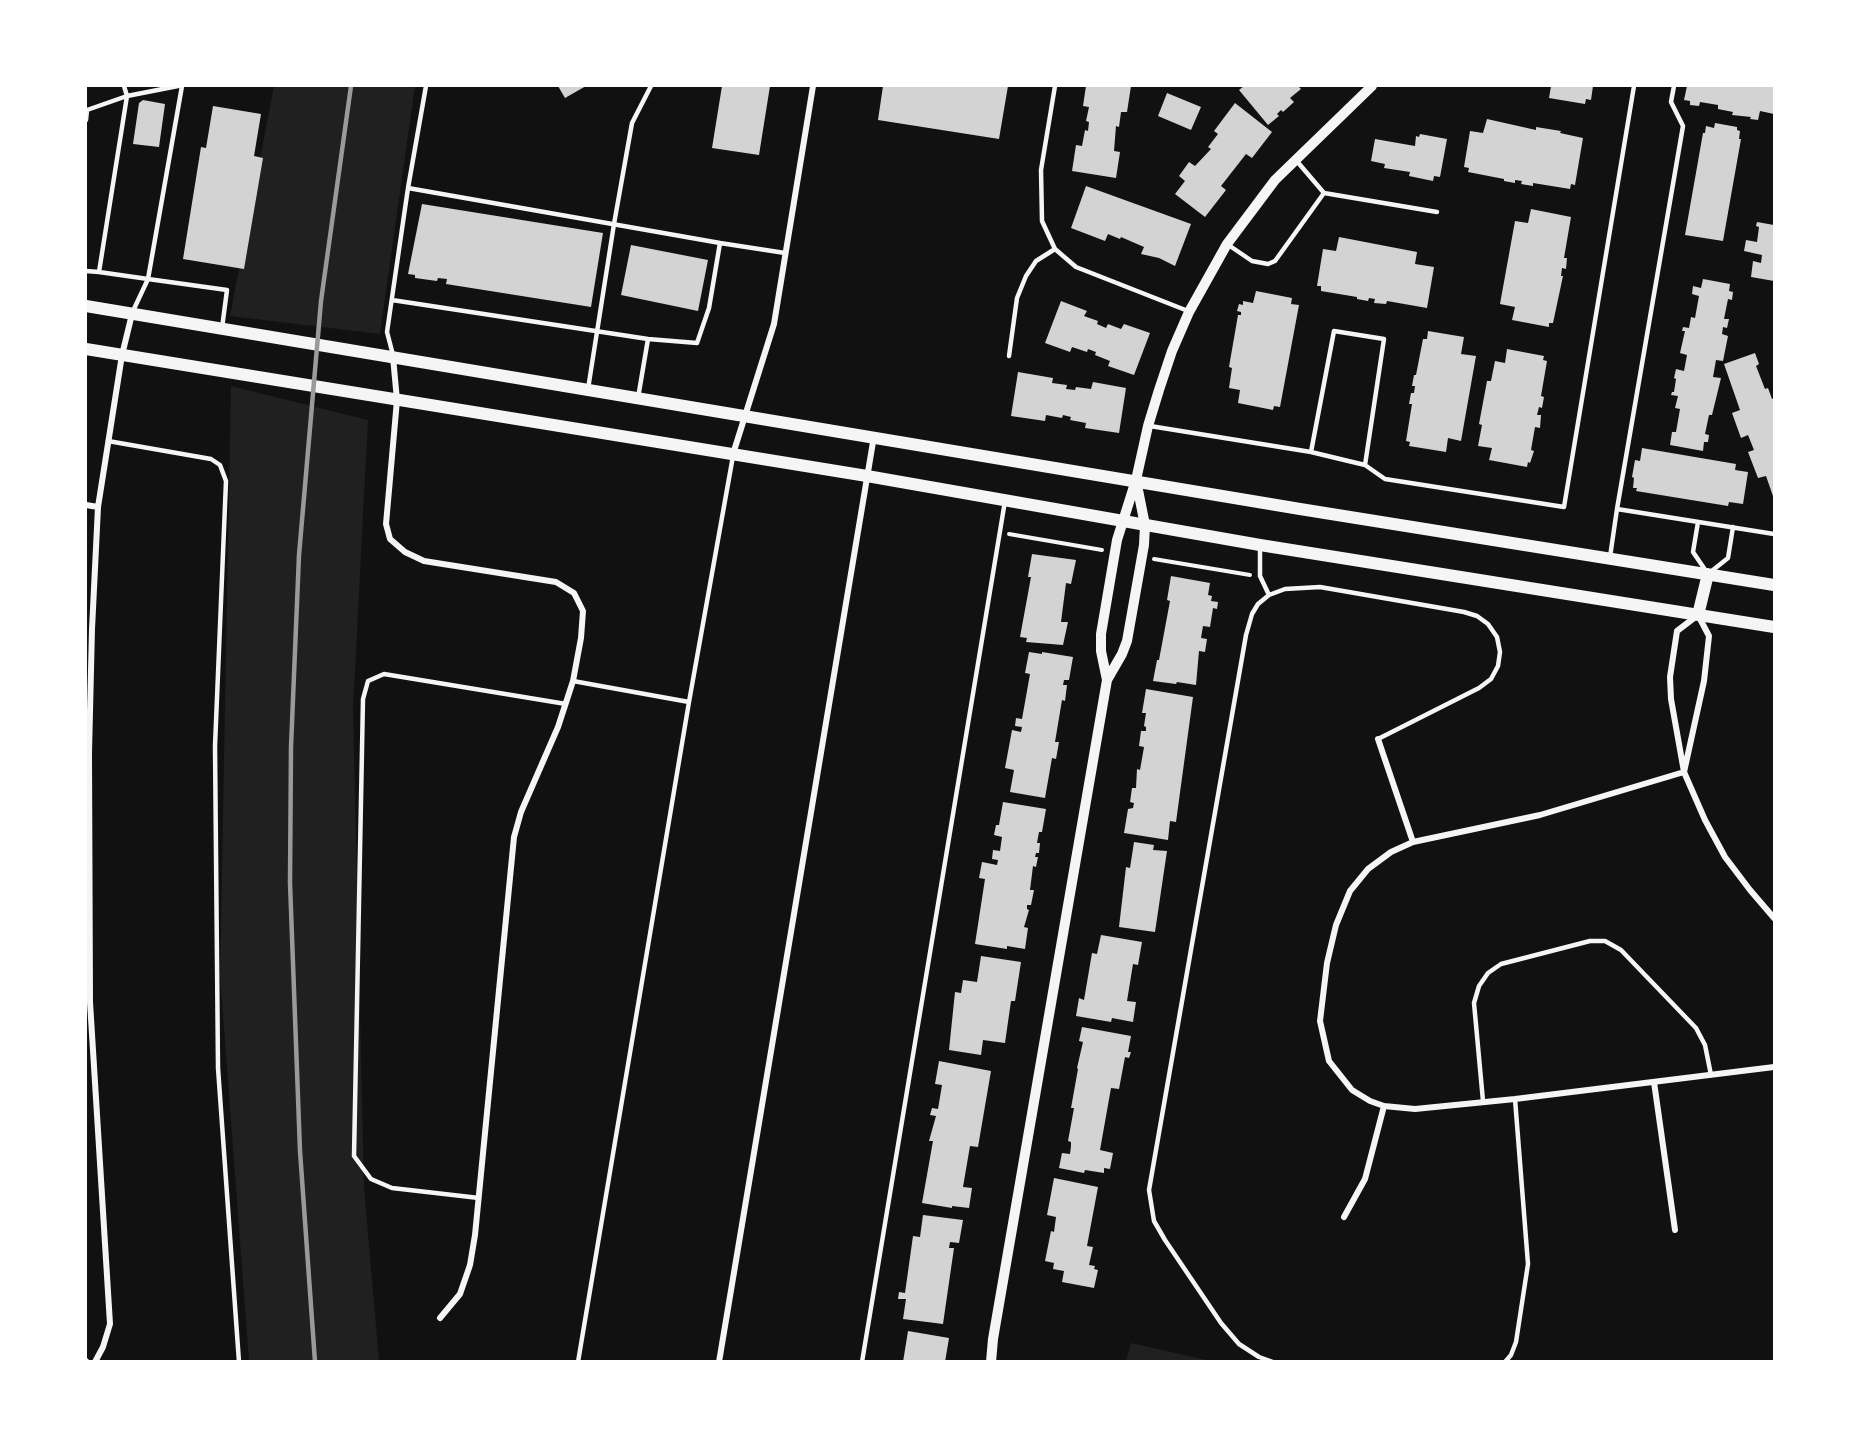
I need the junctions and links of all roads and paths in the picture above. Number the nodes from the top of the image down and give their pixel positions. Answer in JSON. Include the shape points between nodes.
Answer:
{"nodes":[{"id":1,"x":124,"y":86,"type":"edge"},
{"id":2,"x":180,"y":86,"type":"edge"},
{"id":3,"x":426,"y":86,"type":"edge"},
{"id":4,"x":651,"y":86,"type":"edge"},
{"id":5,"x":813,"y":86,"type":"edge"},
{"id":6,"x":1055,"y":86,"type":"edge"},
{"id":7,"x":1372,"y":86,"type":"edge"},
{"id":8,"x":1634,"y":86,"type":"edge"},
{"id":9,"x":1674,"y":86,"type":"edge"},
{"id":10,"x":127,"y":96,"type":"junction"},
{"id":11,"x":86,"y":110,"type":"edge"},
{"id":12,"x":86,"y":120,"type":"edge"},
{"id":13,"x":1295,"y":159,"type":"junction"},
{"id":14,"x":408,"y":188,"type":"junction"},
{"id":15,"x":1324,"y":193,"type":"junction"},
{"id":16,"x":1437,"y":212,"type":"dead end"},
{"id":17,"x":614,"y":224,"type":"junction"},
{"id":18,"x":720,"y":243,"type":"junction"},
{"id":19,"x":1227,"y":244,"type":"junction"},
{"id":20,"x":1055,"y":249,"type":"junction"},
{"id":21,"x":785,"y":253,"type":"junction"},
{"id":22,"x":86,"y":270,"type":"edge"},
{"id":23,"x":99,"y":272,"type":"junction"},
{"id":24,"x":148,"y":279,"type":"junction"},
{"id":25,"x":392,"y":300,"type":"junction"},
{"id":26,"x":86,"y":306,"type":"edge"},
{"id":27,"x":1189,"y":312,"type":"junction"},
{"id":28,"x":132,"y":314,"type":"junction"},
{"id":29,"x":222,"y":328,"type":"junction"},
{"id":30,"x":596,"y":331,"type":"junction"},
{"id":31,"x":648,"y":339,"type":"junction"},
{"id":32,"x":86,"y":349,"type":"edge"},
{"id":33,"x":122,"y":355,"type":"junction"},
{"id":34,"x":1009,"y":356,"type":"dead end"},
{"id":35,"x":393,"y":357,"type":"junction"},
{"id":36,"x":588,"y":389,"type":"junction"},
{"id":37,"x":638,"y":398,"type":"junction"},
{"id":38,"x":397,"y":400,"type":"junction"},
{"id":39,"x":745,"y":415,"type":"junction"},
{"id":40,"x":1148,"y":426,"type":"junction"},
{"id":41,"x":874,"y":436,"type":"junction"},
{"id":42,"x":108,"y":441,"type":"junction"},
{"id":43,"x":1311,"y":452,"type":"junction"},
{"id":44,"x":733,"y":456,"type":"junction"},
{"id":45,"x":1365,"y":465,"type":"junction"},
{"id":46,"x":867,"y":476,"type":"junction"},
{"id":47,"x":1136,"y":480,"type":"junction"},
{"id":48,"x":1005,"y":501,"type":"junction"},
{"id":49,"x":86,"y":505,"type":"edge"},
{"id":50,"x":98,"y":507,"type":"junction"},
{"id":51,"x":1617,"y":509,"type":"junction"},
{"id":52,"x":1122,"y":521,"type":"junction"},
{"id":53,"x":1698,"y":522,"type":"junction"},
{"id":54,"x":1145,"y":525,"type":"junction"},
{"id":55,"x":1733,"y":527,"type":"junction"},
{"id":56,"x":999,"y":533,"type":"junction"},
{"id":57,"x":1774,"y":534,"type":"edge"},
{"id":58,"x":1103,"y":545,"type":"dead end"},
{"id":59,"x":1260,"y":545,"type":"junction"},
{"id":60,"x":1155,"y":552,"type":"dead end"},
{"id":61,"x":1610,"y":558,"type":"junction"},
{"id":62,"x":1708,"y":574,"type":"junction"},
{"id":63,"x":1260,"y":576,"type":"junction"},
{"id":64,"x":1774,"y":585,"type":"edge"},
{"id":65,"x":1269,"y":595,"type":"junction"},
{"id":66,"x":1698,"y":615,"type":"junction"},
{"id":67,"x":1774,"y":627,"type":"edge"},
{"id":68,"x":89,"y":629,"type":"edge"},
{"id":69,"x":1107,"y":680,"type":"junction"},
{"id":70,"x":573,"y":681,"type":"junction"},
{"id":71,"x":689,"y":702,"type":"junction"},
{"id":72,"x":566,"y":704,"type":"junction"},
{"id":73,"x":1378,"y":739,"type":"joint"},
{"id":74,"x":87,"y":753,"type":"edge"},
{"id":75,"x":1684,"y":772,"type":"junction"},
{"id":76,"x":1413,"y":842,"type":"junction"},
{"id":77,"x":87,"y":878,"type":"edge"},
{"id":78,"x":1774,"y":918,"type":"edge"},
{"id":79,"x":88,"y":1002,"type":"edge"},
{"id":80,"x":1774,"y":1067,"type":"edge"},
{"id":81,"x":1711,"y":1075,"type":"junction"},
{"id":82,"x":1654,"y":1082,"type":"junction"},
{"id":83,"x":1515,"y":1099,"type":"junction"},
{"id":84,"x":1483,"y":1101,"type":"junction"},
{"id":85,"x":1384,"y":1106,"type":"junction"},
{"id":86,"x":480,"y":1198,"type":"junction"},
{"id":87,"x":1344,"y":1217,"type":"dead end"},
{"id":88,"x":1675,"y":1230,"type":"dead end"},
{"id":89,"x":440,"y":1318,"type":"dead end"},
{"id":90,"x":95,"y":1362,"type":"edge"},
{"id":91,"x":239,"y":1362,"type":"edge"},
{"id":92,"x":578,"y":1362,"type":"edge"},
{"id":93,"x":719,"y":1362,"type":"edge"},
{"id":94,"x":862,"y":1362,"type":"edge"},
{"id":95,"x":991,"y":1362,"type":"edge"},
{"id":96,"x":1273,"y":1362,"type":"edge"},
{"id":97,"x":1505,"y":1362,"type":"edge"}],
"edges":[{"from":1,"to":10,"type":"lane"},
{"from":2,"to":10,"type":"lane"},
{"from":2,"to":24,"type":"lane"},
{"from":3,"to":14,"type":"lane"},
{"from":4,"to":17,"type":"lane","via":[[632,123]]},
{"from":5,"to":21,"type":"street"},
{"from":6,"to":20,"type":"lane","via":[[1041,170],[1042,221]]},
{"from":7,"to":13,"type":"street"},
{"from":8,"to":45,"type":"lane","via":[[1564,507],[1385,479]]},
{"from":9,"to":51,"type":"lane","via":[[1671,102],[1683,126]]},
{"from":10,"to":11,"type":"lane"},
{"from":10,"to":23,"type":"lane"},
{"from":11,"to":12,"type":"lane"},
{"from":13,"to":15,"type":"lane"},
{"from":13,"to":19,"type":"street","via":[[1267,189]]},
{"from":14,"to":17,"type":"lane"},
{"from":14,"to":25,"type":"lane"},
{"from":15,"to":16,"type":"lane"},
{"from":15,"to":19,"type":"lane","via":[[1275,261],[1252,261]]},
{"from":17,"to":18,"type":"lane"},
{"from":17,"to":30,"type":"lane"},
{"from":18,"to":21,"type":"lane"},
{"from":18,"to":31,"type":"lane","via":[[710,308],[697,343]]},
{"from":19,"to":27,"type":"street"},
{"from":20,"to":27,"type":"lane","via":[[1076,267]]},
{"from":20,"to":34,"type":"lane","via":[[1036,261],[1026,276],[1017,298]]},
{"from":21,"to":39,"type":"street","via":[[774,324]]},
{"from":22,"to":23,"type":"lane"},
{"from":23,"to":24,"type":"lane"},
{"from":24,"to":28,"type":"lane"},
{"from":24,"to":29,"type":"lane","via":[[227,290]]},
{"from":25,"to":30,"type":"lane"},
{"from":25,"to":35,"type":"lane","via":[[387,332]]},
{"from":26,"to":28,"type":"main road"},
{"from":27,"to":40,"type":"street"},
{"from":28,"to":29,"type":"main road"},
{"from":28,"to":33,"type":"street"},
{"from":29,"to":35,"type":"main road"},
{"from":30,"to":31,"type":"lane"},
{"from":30,"to":36,"type":"lane"},
{"from":31,"to":37,"type":"lane"},
{"from":32,"to":33,"type":"main road"},
{"from":33,"to":38,"type":"main road"},
{"from":33,"to":42,"type":"street"},
{"from":35,"to":36,"type":"main road"},
{"from":35,"to":38,"type":"street"},
{"from":36,"to":37,"type":"main road"},
{"from":37,"to":39,"type":"main road"},
{"from":38,"to":44,"type":"main road"},
{"from":38,"to":70,"type":"street","via":[[386,524],[390,539],[424,561],[556,582],[574,593],[583,611]]},
{"from":39,"to":41,"type":"main road"},
{"from":39,"to":44,"type":"street"},
{"from":40,"to":43,"type":"lane"},
{"from":40,"to":47,"type":"street"},
{"from":41,"to":46,"type":"street"},
{"from":41,"to":47,"type":"main road"},
{"from":42,"to":50,"type":"street"},
{"from":42,"to":91,"type":"lane","via":[[211,459],[220,465],[226,481],[215,746],[218,1068]]},
{"from":43,"to":45,"type":"lane"},
{"from":43,"to":45,"type":"lane","via":[[1334,331],[1384,339]]},
{"from":44,"to":46,"type":"main road"},
{"from":44,"to":71,"type":"lane"},
{"from":46,"to":48,"type":"main road"},
{"from":46,"to":93,"type":"street"},
{"from":47,"to":52,"type":"street"},
{"from":47,"to":54,"type":"street"},
{"from":47,"to":61,"type":"main road"},
{"from":48,"to":52,"type":"main road"},
{"from":48,"to":56,"type":"lane"},
{"from":49,"to":50,"type":"street"},
{"from":50,"to":68,"type":"street"},
{"from":51,"to":53,"type":"lane"},
{"from":51,"to":61,"type":"lane"},
{"from":52,"to":54,"type":"main road"},
{"from":52,"to":69,"type":"street","via":[[1101,634]]},
{"from":53,"to":55,"type":"lane"},
{"from":53,"to":62,"type":"lane","via":[[1694,552]]},
{"from":54,"to":59,"type":"main road"},
{"from":54,"to":69,"type":"street","via":[[1127,640]]},
{"from":55,"to":57,"type":"lane"},
{"from":55,"to":62,"type":"lane","via":[[1728,558]]},
{"from":56,"to":58,"type":"path","via":[[1102,550]]},
{"from":56,"to":94,"type":"lane"},
{"from":59,"to":63,"type":"lane"},
{"from":59,"to":66,"type":"main road"},
{"from":60,"to":63,"type":"path","via":[[1154,559]]},
{"from":61,"to":62,"type":"main road"},
{"from":62,"to":64,"type":"main road"},
{"from":62,"to":66,"type":"main road"},
{"from":63,"to":65,"type":"lane"},
{"from":65,"to":73,"type":"lane","via":[[1285,589],[1320,587],[1464,612],[1488,624],[1497,637],[1500,652],[1491,678],[1479,688]]},
{"from":65,"to":96,"type":"lane","via":[[1252,614],[1246,635],[1149,1190],[1154,1221],[1221,1323],[1239,1344]]},
{"from":66,"to":67,"type":"main road"},
{"from":66,"to":75,"type":"street","via":[[1709,636],[1704,681]]},
{"from":66,"to":75,"type":"street","via":[[1677,631],[1670,677]]},
{"from":68,"to":74,"type":"street"},
{"from":69,"to":95,"type":"street"},
{"from":70,"to":71,"type":"lane"},
{"from":70,"to":72,"type":"street"},
{"from":71,"to":92,"type":"lane"},
{"from":72,"to":86,"type":"street","via":[[514,837]]},
{"from":72,"to":86,"type":"lane","via":[[384,674],[368,681],[363,699],[354,1156],[371,1179],[392,1188]]},
{"from":73,"to":76,"type":"street"},
{"from":74,"to":77,"type":"street"},
{"from":75,"to":76,"type":"street","via":[[1539,815]]},
{"from":75,"to":78,"type":"street","via":[[1725,857]]},
{"from":76,"to":85,"type":"street","via":[[1368,869],[1350,891],[1329,954],[1320,1021],[1329,1061],[1352,1090]]},
{"from":77,"to":79,"type":"street"},
{"from":79,"to":90,"type":"street","via":[[110,1324]]},
{"from":80,"to":81,"type":"street"},
{"from":81,"to":82,"type":"street"},
{"from":81,"to":84,"type":"lane","via":[[1705,1045],[1696,1029],[1621,950],[1605,941],[1590,941],[1501,964],[1479,986],[1474,1003]]},
{"from":82,"to":83,"type":"street"},
{"from":82,"to":88,"type":"street"},
{"from":83,"to":84,"type":"street"},
{"from":83,"to":97,"type":"lane","via":[[1528,1264],[1516,1342]]},
{"from":84,"to":85,"type":"street","via":[[1415,1109]]},
{"from":85,"to":87,"type":"street","via":[[1365,1179]]},
{"from":86,"to":89,"type":"street","via":[[470,1265],[460,1294]]}]}
